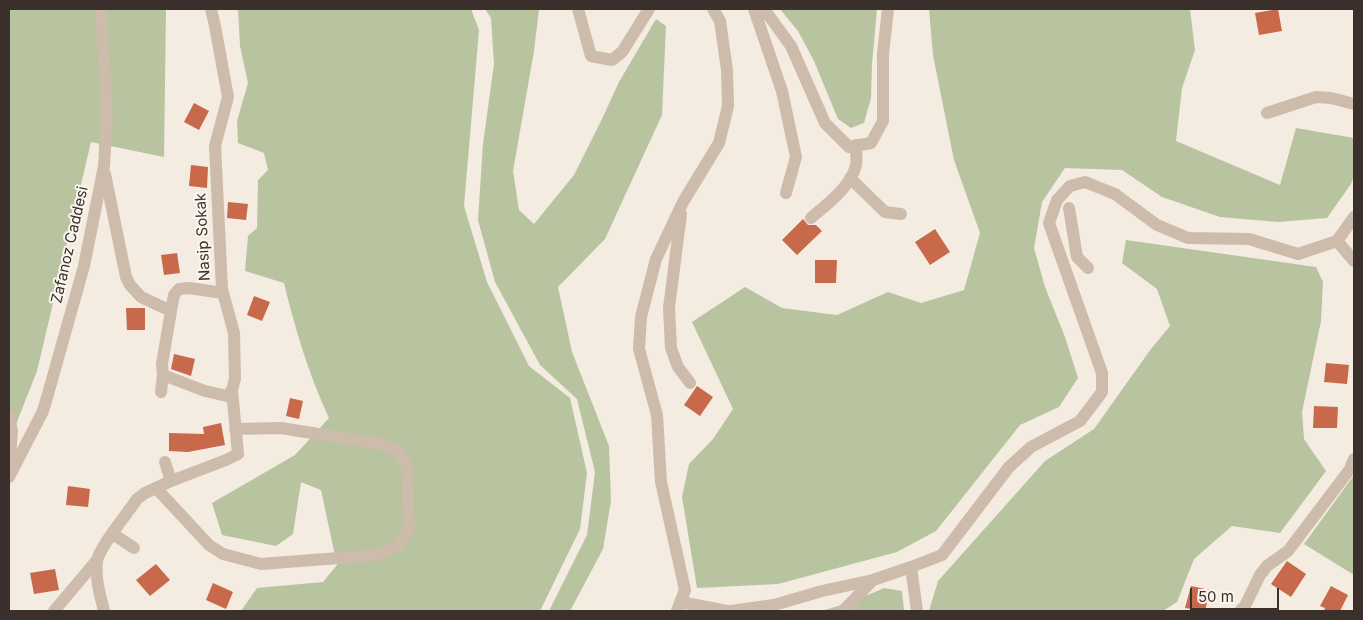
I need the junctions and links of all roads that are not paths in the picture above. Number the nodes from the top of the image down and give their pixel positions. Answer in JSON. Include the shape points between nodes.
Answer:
{"nodes":[{"id":1,"x":101,"y":9,"type":"edge"},
{"id":2,"x":210,"y":9,"type":"edge"},
{"id":3,"x":578,"y":9,"type":"edge"},
{"id":4,"x":649,"y":9,"type":"edge"},
{"id":5,"x":713,"y":9,"type":"edge"},
{"id":6,"x":754,"y":9,"type":"edge"},
{"id":7,"x":764,"y":9,"type":"edge"},
{"id":8,"x":888,"y":9,"type":"edge"},
{"id":9,"x":1354,"y":104,"type":"edge"},
{"id":10,"x":1267,"y":113,"type":"dead end"},
{"id":11,"x":856,"y":145,"type":"junction"},
{"id":12,"x":104,"y":166,"type":"junction"},
{"id":13,"x":850,"y":178,"type":"junction"},
{"id":14,"x":786,"y":193,"type":"dead end"},
{"id":15,"x":683,"y":202,"type":"junction"},
{"id":16,"x":1069,"y":208,"type":"dead end"},
{"id":17,"x":901,"y":214,"type":"dead end"},
{"id":18,"x":811,"y":218,"type":"dead end"},
{"id":19,"x":1354,"y":218,"type":"edge"},
{"id":20,"x":1337,"y":241,"type":"junction"},
{"id":21,"x":1076,"y":257,"type":"junction"},
{"id":22,"x":1354,"y":261,"type":"edge"},
{"id":23,"x":1064,"y":266,"type":"junction"},
{"id":24,"x":1088,"y":268,"type":"dead end"},
{"id":25,"x":223,"y":293,"type":"junction"},
{"id":26,"x":171,"y":312,"type":"junction"},
{"id":27,"x":163,"y":374,"type":"junction"},
{"id":28,"x":690,"y":383,"type":"dead end"},
{"id":29,"x":232,"y":390,"type":"junction"},
{"id":30,"x":161,"y":392,"type":"dead end"},
{"id":31,"x":9,"y":416,"type":"edge"},
{"id":32,"x":235,"y":429,"type":"junction"},
{"id":33,"x":1354,"y":459,"type":"edge"},
{"id":34,"x":165,"y":462,"type":"dead end"},
{"id":35,"x":9,"y":468,"type":"edge"},
{"id":36,"x":9,"y":477,"type":"edge"},
{"id":37,"x":171,"y":481,"type":"junction"},
{"id":38,"x":156,"y":488,"type":"junction"},
{"id":39,"x":113,"y":534,"type":"junction"},
{"id":40,"x":134,"y":548,"type":"dead end"},
{"id":41,"x":97,"y":560,"type":"junction"},
{"id":42,"x":911,"y":568,"type":"junction"},
{"id":43,"x":873,"y":580,"type":"junction"},
{"id":44,"x":678,"y":607,"type":"edge"},
{"id":45,"x":54,"y":611,"type":"edge"},
{"id":46,"x":104,"y":611,"type":"edge"},
{"id":47,"x":729,"y":611,"type":"edge"},
{"id":48,"x":843,"y":611,"type":"edge"},
{"id":49,"x":917,"y":611,"type":"edge"},
{"id":50,"x":1240,"y":611,"type":"edge"}],
"edges":[{"from":1,"to":12,"type":"street","name":"Zafanoz Caddesi","via":[[107,114]]},
{"from":2,"to":25,"type":"street","name":"Nasip Sokak","via":[[228,97],[215,146]]},
{"from":3,"to":4,"type":"street","via":[[591,56],[612,60],[622,52]]},
{"from":5,"to":15,"type":"street","via":[[720,21],[728,106],[719,143]]},
{"from":6,"to":14,"type":"street","via":[[782,91],[796,157]]},
{"from":7,"to":11,"type":"street","via":[[791,46],[825,123],[849,146]]},
{"from":8,"to":11,"type":"street","via":[[883,54],[883,121],[871,143]]},
{"from":9,"to":10,"type":"street","via":[[1316,98]]},
{"from":11,"to":13,"type":"street","via":[[856,165]]},
{"from":12,"to":26,"type":"street","via":[[126,278],[141,297]]},
{"from":12,"to":36,"type":"street","name":"Zafanoz Caddesi","via":[[84,266],[43,411]]},
{"from":13,"to":17,"type":"street","via":[[886,212]]},
{"from":13,"to":18,"type":"street"},
{"from":15,"to":28,"type":"street","via":[[669,308],[671,348],[678,367]]},
{"from":15,"to":44,"type":"street","via":[[656,259],[641,317],[639,349],[658,415],[661,482],[685,590]]},
{"from":16,"to":21,"type":"street"},
{"from":19,"to":20,"type":"street"},
{"from":20,"to":22,"type":"street"},
{"from":20,"to":23,"type":"street","via":[[1298,254],[1249,239],[1188,238],[1157,225],[1115,194],[1085,182],[1070,186],[1057,200],[1049,222]]},
{"from":21,"to":23,"type":"street"},
{"from":21,"to":24,"type":"street"},
{"from":23,"to":42,"type":"street","via":[[1102,373],[1102,392],[1080,421],[1031,447],[1009,467],[942,555]]},
{"from":25,"to":26,"type":"street","via":[[179,289],[174,295]]},
{"from":25,"to":29,"type":"street","name":"Nasip Sokak","via":[[234,333],[235,379]]},
{"from":26,"to":27,"type":"street"},
{"from":27,"to":29,"type":"street","via":[[205,391],[227,396]]},
{"from":27,"to":30,"type":"street"},
{"from":29,"to":32,"type":"street","name":"Nasip Sokak"},
{"from":31,"to":35,"type":"street","via":[[12,431]]},
{"from":32,"to":37,"type":"street","name":"Nasip Sokak","via":[[238,454]]},
{"from":32,"to":38,"type":"street","via":[[281,428],[380,444],[398,452],[407,466],[409,530],[398,546],[377,554],[260,564],[223,554],[208,545]]},
{"from":33,"to":50,"type":"street","via":[[1350,469],[1288,551],[1266,566]]},
{"from":34,"to":37,"type":"street"},
{"from":37,"to":38,"type":"street"},
{"from":38,"to":39,"type":"street","via":[[137,499]]},
{"from":39,"to":40,"type":"street"},
{"from":39,"to":41,"type":"street"},
{"from":41,"to":45,"type":"street"},
{"from":41,"to":46,"type":"street"},
{"from":42,"to":43,"type":"street"},
{"from":42,"to":49,"type":"street"},
{"from":43,"to":47,"type":"street","via":[[774,605]]},
{"from":43,"to":48,"type":"street"},
{"from":44,"to":47,"type":"street"}]}
